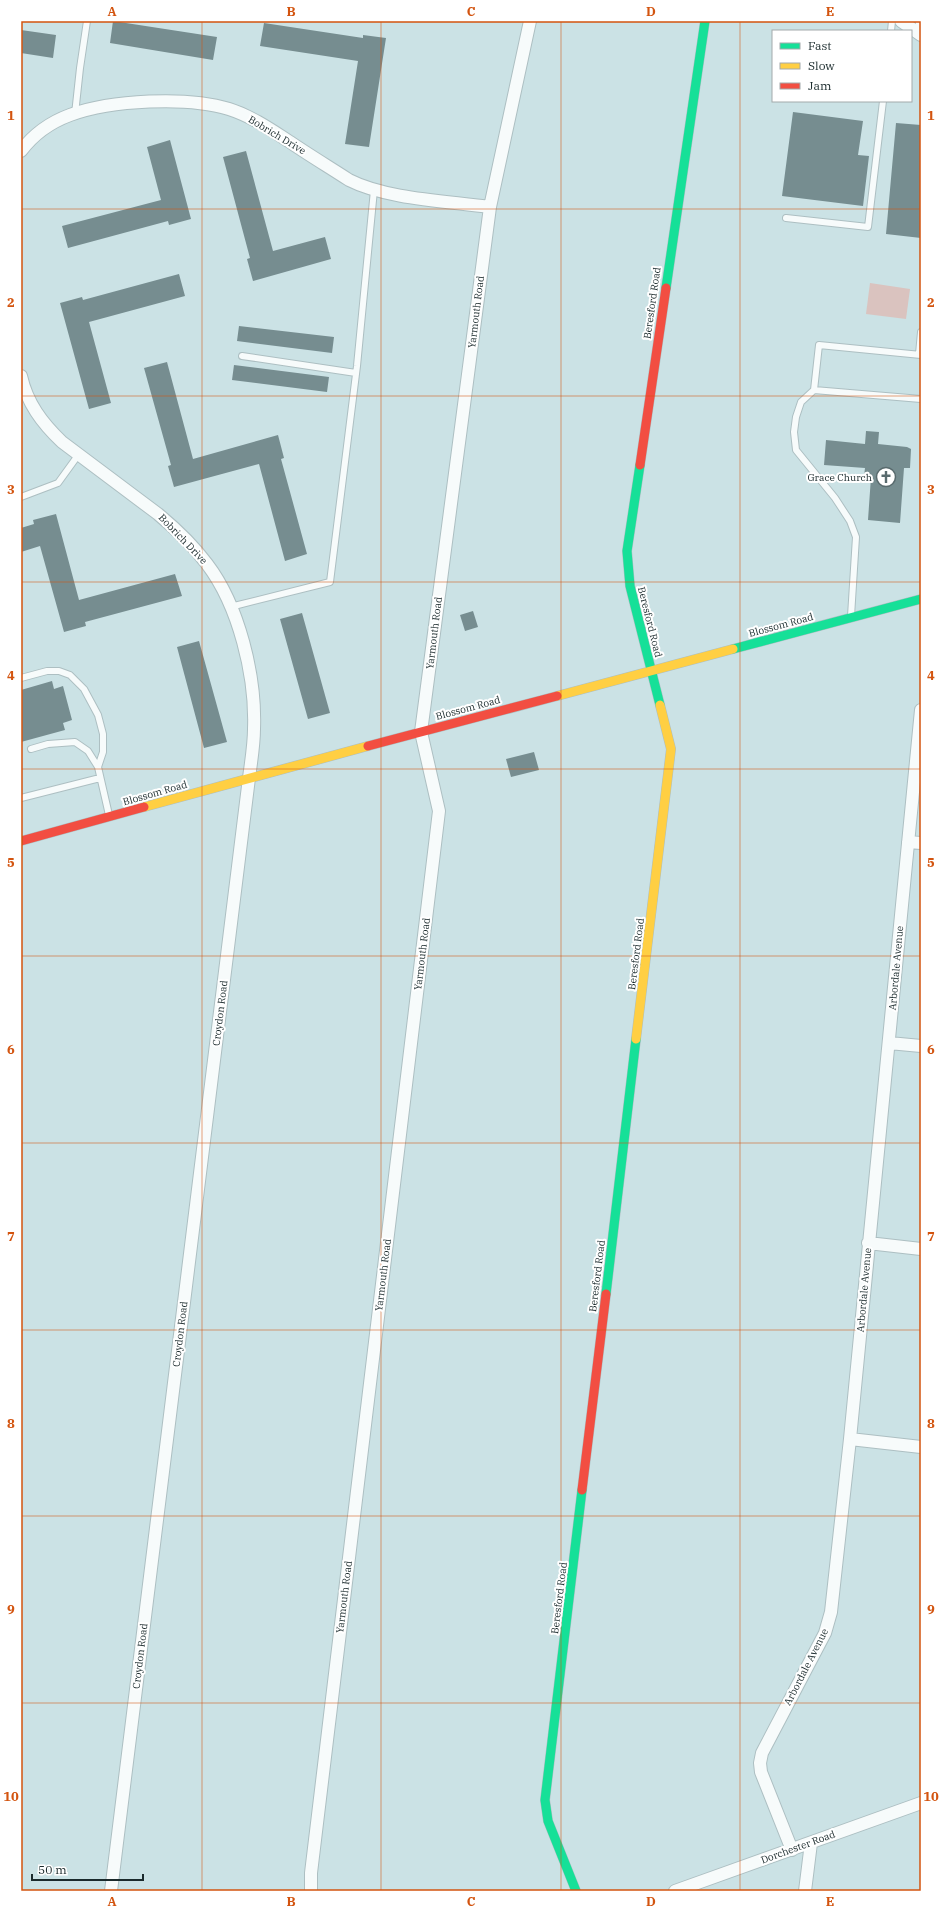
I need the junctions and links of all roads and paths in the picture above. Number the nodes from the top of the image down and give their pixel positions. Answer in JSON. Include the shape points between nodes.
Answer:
{"nodes":[{"id":1,"x":87,"y":21,"type":"edge"},
{"id":2,"x":530,"y":21,"type":"edge"},
{"id":3,"x":705,"y":21,"type":"edge"},
{"id":4,"x":901,"y":21,"type":"edge"},
{"id":5,"x":919,"y":30,"type":"edge"},
{"id":6,"x":883,"y":102,"type":"edge"},
{"id":7,"x":75,"y":114,"type":"junction"},
{"id":8,"x":21,"y":151,"type":"edge"},
{"id":9,"x":374,"y":190,"type":"junction"},
{"id":10,"x":490,"y":207,"type":"junction"},
{"id":11,"x":786,"y":218,"type":"dead end"},
{"id":12,"x":921,"y":332,"type":"edge"},
{"id":13,"x":920,"y":354,"type":"edge"},
{"id":14,"x":242,"y":356,"type":"dead end"},
{"id":15,"x":356,"y":373,"type":"junction"},
{"id":16,"x":21,"y":376,"type":"edge"},
{"id":17,"x":814,"y":390,"type":"junction"},
{"id":18,"x":921,"y":399,"type":"edge"},
{"id":19,"x":79,"y":454,"type":"junction"},
{"id":20,"x":21,"y":497,"type":"edge"},
{"id":21,"x":921,"y":599,"type":"edge"},
{"id":22,"x":230,"y":607,"type":"junction"},
{"id":23,"x":851,"y":618,"type":"junction"},
{"id":24,"x":651,"y":671,"type":"junction"},
{"id":25,"x":21,"y":678,"type":"edge"},
{"id":26,"x":921,"y":710,"type":"edge"},
{"id":27,"x":421,"y":732,"type":"junction"},
{"id":28,"x":31,"y":749,"type":"dead end"},
{"id":29,"x":98,"y":766,"type":"junction"},
{"id":30,"x":100,"y":778,"type":"junction"},
{"id":31,"x":249,"y":778,"type":"junction"},
{"id":32,"x":21,"y":798,"type":"edge"},
{"id":33,"x":109,"y":817,"type":"junction"},
{"id":34,"x":21,"y":841,"type":"edge"},
{"id":35,"x":908,"y":842,"type":"junction"},
{"id":36,"x":921,"y":843,"type":"edge"},
{"id":37,"x":889,"y":1043,"type":"junction"},
{"id":38,"x":921,"y":1046,"type":"edge"},
{"id":39,"x":868,"y":1243,"type":"junction"},
{"id":40,"x":921,"y":1249,"type":"edge"},
{"id":41,"x":850,"y":1439,"type":"junction"},
{"id":42,"x":921,"y":1447,"type":"edge"},
{"id":43,"x":921,"y":1803,"type":"edge"},
{"id":44,"x":811,"y":1843,"type":"junction"},
{"id":45,"x":792,"y":1850,"type":"junction"},
{"id":46,"x":111,"y":1891,"type":"edge"},
{"id":47,"x":311,"y":1891,"type":"edge"},
{"id":48,"x":576,"y":1891,"type":"edge"},
{"id":49,"x":676,"y":1891,"type":"edge"},
{"id":50,"x":806,"y":1891,"type":"edge"}],
"edges":[{"from":1,"to":7,"type":"lane"},
{"from":2,"to":10,"type":"street","name":"Yarmouth Road"},
{"from":3,"to":24,"type":"street","name":"Beresford Road","via":[[627,551],[630,586]]},
{"from":4,"to":5,"type":"street"},
{"from":6,"to":11,"type":"lane","via":[[868,227]]},
{"from":7,"to":8,"type":"street","name":"Bobrich Drive","via":[[49,126]]},
{"from":7,"to":9,"type":"street","name":"Bobrich Drive","via":[[116,106],[161,102],[205,103],[229,109],[262,124],[348,180]]},
{"from":9,"to":10,"type":"street","name":"Bobrich Drive"},
{"from":9,"to":15,"type":"lane"},
{"from":10,"to":27,"type":"street","name":"Yarmouth Road"},
{"from":12,"to":13,"type":"lane"},
{"from":13,"to":17,"type":"lane","via":[[819,345]]},
{"from":14,"to":15,"type":"lane"},
{"from":15,"to":22,"type":"lane","via":[[330,582]]},
{"from":16,"to":19,"type":"street","name":"Bobrich Drive","via":[[28,398],[44,423],[62,442]]},
{"from":17,"to":18,"type":"lane"},
{"from":17,"to":23,"type":"lane","via":[[801,402],[796,417],[796,450],[835,498],[850,521],[856,536]]},
{"from":19,"to":20,"type":"lane","via":[[58,483]]},
{"from":19,"to":22,"type":"street","name":"Bobrich Drive","via":[[172,525],[208,564]]},
{"from":21,"to":23,"type":"street","name":"Blossom Road"},
{"from":22,"to":31,"type":"street","name":"Bobrich Drive","via":[[243,643],[252,685],[254,729]]},
{"from":23,"to":24,"type":"street","name":"Blossom Road"},
{"from":24,"to":27,"type":"street","name":"Blossom Road"},
{"from":24,"to":48,"type":"street","name":"Beresford Road","via":[[671,749],[546,1800],[548,1821]]},
{"from":25,"to":29,"type":"lane","via":[[47,671],[59,671],[70,675],[84,689],[98,715],[104,734],[103,752]]},
{"from":26,"to":35,"type":"street","name":"Arbordale Avenue"},
{"from":27,"to":31,"type":"street","name":"Blossom Road"},
{"from":27,"to":47,"type":"street","name":"Yarmouth Road","via":[[439,811],[311,1873]]},
{"from":28,"to":29,"type":"lane","via":[[48,744],[75,742],[88,751]]},
{"from":29,"to":30,"type":"lane"},
{"from":30,"to":32,"type":"lane"},
{"from":30,"to":33,"type":"lane"},
{"from":31,"to":33,"type":"street","name":"Blossom Road"},
{"from":31,"to":46,"type":"street","name":"Croydon Road"},
{"from":33,"to":34,"type":"street","name":"Blossom Road"},
{"from":35,"to":36,"type":"street"},
{"from":35,"to":37,"type":"street","name":"Arbordale Avenue"},
{"from":37,"to":38,"type":"street"},
{"from":37,"to":39,"type":"street","name":"Arbordale Avenue"},
{"from":39,"to":40,"type":"street"},
{"from":39,"to":41,"type":"street","name":"Arbordale Avenue"},
{"from":41,"to":42,"type":"street"},
{"from":41,"to":45,"type":"street","name":"Arbordale Avenue","via":[[829,1622],[762,1753],[760,1763],[761,1772]]},
{"from":43,"to":44,"type":"street","name":"Dorchester Road"},
{"from":44,"to":45,"type":"street","name":"Dorchester Road"},
{"from":44,"to":50,"type":"street"},
{"from":45,"to":49,"type":"street","name":"Dorchester Road"}]}
